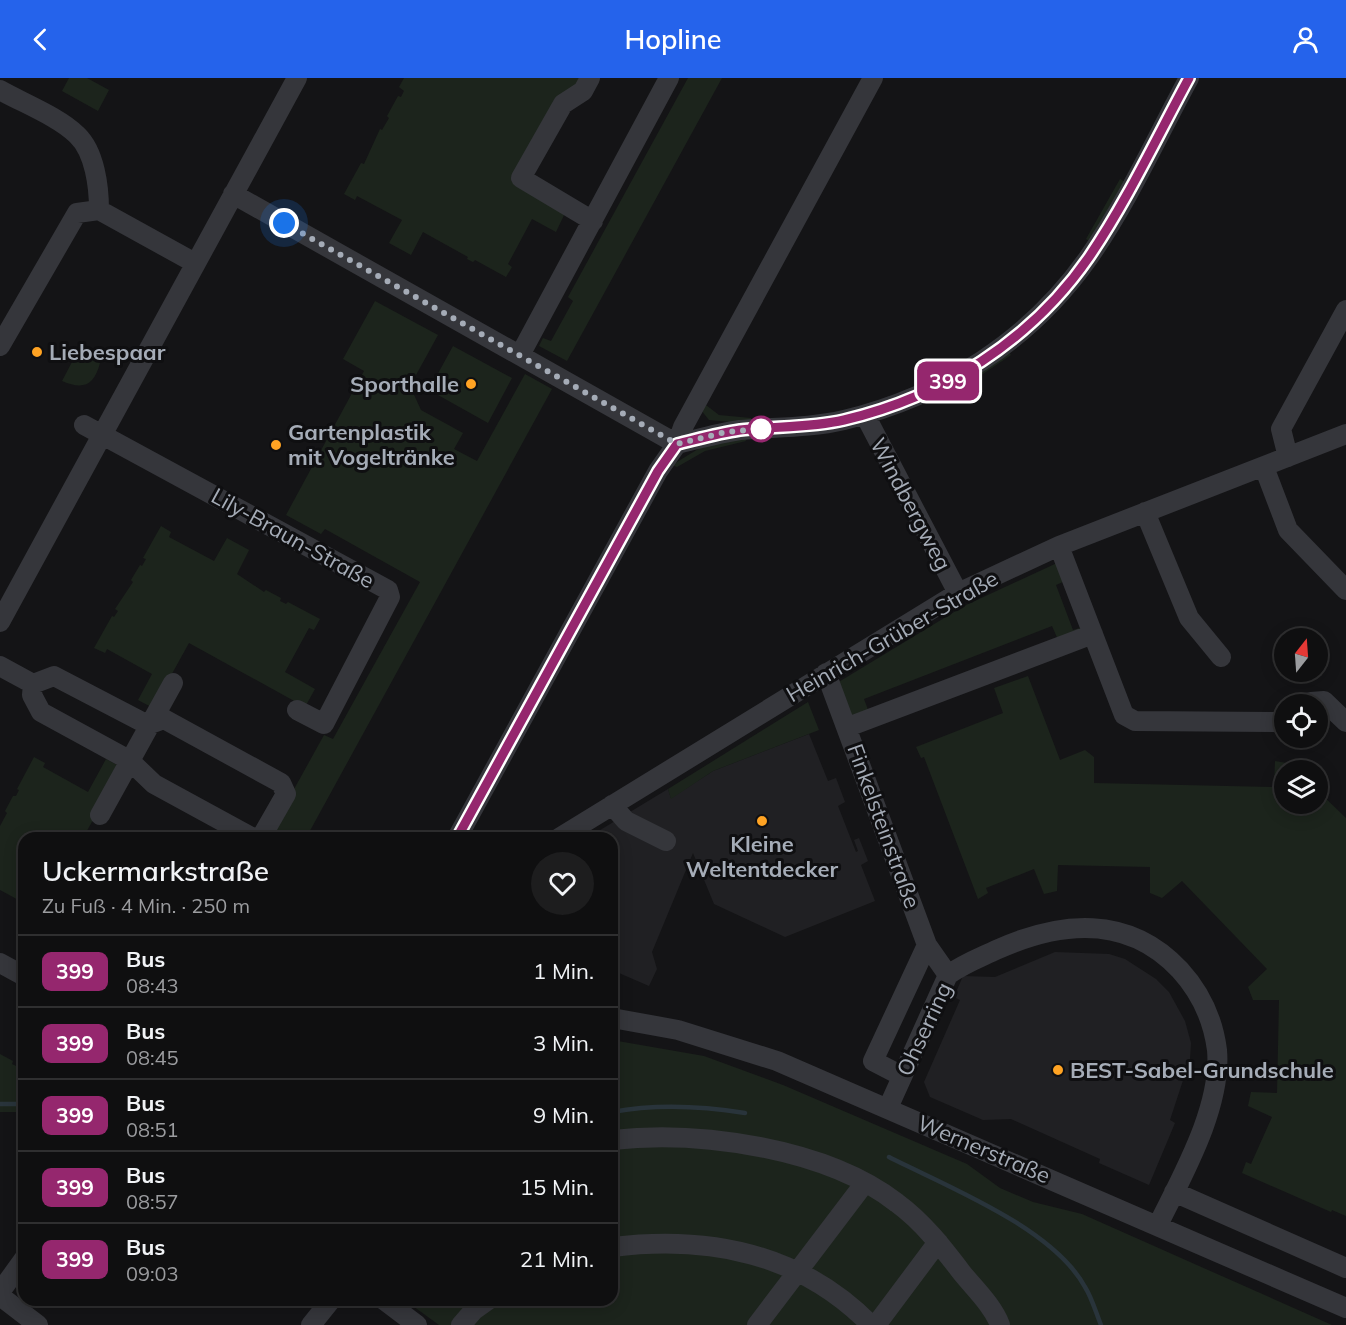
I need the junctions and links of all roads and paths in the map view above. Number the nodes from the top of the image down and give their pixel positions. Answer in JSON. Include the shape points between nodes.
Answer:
{"nodes":[{"id":1,"x":297,"y":78,"type":"edge"},
{"id":2,"x":590,"y":78,"type":"edge"},
{"id":3,"x":669,"y":78,"type":"edge"},
{"id":4,"x":873,"y":78,"type":"edge"},
{"id":5,"x":1189,"y":78,"type":"edge"},
{"id":6,"x":0,"y":90,"type":"edge"},
{"id":7,"x":232,"y":194,"type":"junction"},
{"id":8,"x":99,"y":210,"type":"junction"},
{"id":9,"x":593,"y":221,"type":"junction"},
{"id":10,"x":195,"y":263,"type":"junction"},
{"id":11,"x":1346,"y":310,"type":"edge"},
{"id":12,"x":0,"y":346,"type":"edge"},
{"id":13,"x":520,"y":355,"type":"junction"},
{"id":14,"x":693,"y":408,"type":"junction"},
{"id":15,"x":865,"y":415,"type":"junction"},
{"id":16,"x":84,"y":425,"type":"dead end"},
{"id":17,"x":726,"y":432,"type":"junction"},
{"id":18,"x":1346,"y":434,"type":"edge"},
{"id":19,"x":102,"y":435,"type":"junction"},
{"id":20,"x":677,"y":444,"type":"junction"},
{"id":21,"x":1288,"y":457,"type":"junction"},
{"id":22,"x":1264,"y":467,"type":"junction"},
{"id":23,"x":1145,"y":512,"type":"junction"},
{"id":24,"x":1059,"y":546,"type":"junction"},
{"id":25,"x":1346,"y":590,"type":"edge"},
{"id":26,"x":958,"y":593,"type":"junction"},
{"id":27,"x":0,"y":622,"type":"edge"},
{"id":28,"x":1093,"y":634,"type":"junction"},
{"id":29,"x":1221,"y":657,"type":"dead end"},
{"id":30,"x":0,"y":666,"type":"edge"},
{"id":31,"x":826,"y":673,"type":"junction"},
{"id":32,"x":173,"y":683,"type":"dead end"},
{"id":33,"x":33,"y":684,"type":"junction"},
{"id":34,"x":1328,"y":705,"type":"edge"},
{"id":35,"x":297,"y":710,"type":"dead end"},
{"id":36,"x":1274,"y":722,"type":"edge"},
{"id":37,"x":1346,"y":723,"type":"edge"},
{"id":38,"x":147,"y":725,"type":"junction"},
{"id":39,"x":848,"y":727,"type":"junction"},
{"id":40,"x":129,"y":760,"type":"junction"},
{"id":41,"x":612,"y":805,"type":"junction"},
{"id":42,"x":100,"y":815,"type":"dead end"},
{"id":43,"x":242,"y":832,"type":"edge"},
{"id":44,"x":264,"y":832,"type":"edge"},
{"id":45,"x":459,"y":832,"type":"edge"},
{"id":46,"x":569,"y":832,"type":"edge"},
{"id":47,"x":666,"y":841,"type":"dead end"},
{"id":48,"x":927,"y":945,"type":"junction"},
{"id":49,"x":0,"y":963,"type":"edge"},
{"id":50,"x":18,"y":973,"type":"edge"},
{"id":51,"x":948,"y":975,"type":"junction"},
{"id":52,"x":618,"y":1019,"type":"edge"},
{"id":53,"x":902,"y":1076,"type":"junction"},
{"id":54,"x":888,"y":1108,"type":"junction"},
{"id":55,"x":618,"y":1139,"type":"edge"},
{"id":56,"x":864,"y":1184,"type":"junction"},
{"id":57,"x":1174,"y":1192,"type":"junction"},
{"id":58,"x":1158,"y":1225,"type":"junction"},
{"id":59,"x":938,"y":1242,"type":"junction"},
{"id":60,"x":618,"y":1246,"type":"edge"},
{"id":61,"x":18,"y":1267,"type":"edge"},
{"id":62,"x":1346,"y":1269,"type":"edge"},
{"id":63,"x":798,"y":1271,"type":"junction"},
{"id":64,"x":0,"y":1292,"type":"edge"},
{"id":65,"x":0,"y":1296,"type":"edge"},
{"id":66,"x":326,"y":1306,"type":"edge"},
{"id":67,"x":392,"y":1306,"type":"edge"},
{"id":68,"x":480,"y":1306,"type":"edge"},
{"id":69,"x":1346,"y":1308,"type":"edge"},
{"id":70,"x":38,"y":1325,"type":"edge"},
{"id":71,"x":311,"y":1325,"type":"edge"},
{"id":72,"x":417,"y":1325,"type":"edge"},
{"id":73,"x":460,"y":1325,"type":"edge"},
{"id":74,"x":757,"y":1325,"type":"edge"},
{"id":75,"x":871,"y":1325,"type":"edge"},
{"id":76,"x":876,"y":1325,"type":"edge"},
{"id":77,"x":1000,"y":1325,"type":"edge"}],
"edges":[{"from":1,"to":7,"type":"street"},
{"from":2,"to":9,"type":"street","via":[[583,91],[563,104],[521,178]]},
{"from":3,"to":9,"type":"street"},
{"from":4,"to":14,"type":"street"},
{"from":5,"to":15,"type":"street","via":[[1089,257],[1049,305],[967,372],[921,395]]},
{"from":6,"to":8,"type":"street","via":[[78,135],[88,152]]},
{"from":7,"to":10,"type":"street"},
{"from":7,"to":13,"type":"street"},
{"from":8,"to":10,"type":"street"},
{"from":8,"to":12,"type":"street","via":[[77,213]]},
{"from":9,"to":13,"type":"street"},
{"from":10,"to":19,"type":"street"},
{"from":11,"to":21,"type":"street","via":[[1281,429]]},
{"from":13,"to":20,"type":"street"},
{"from":14,"to":17,"type":"street","via":[[709,426]]},
{"from":14,"to":20,"type":"street"},
{"from":15,"to":17,"type":"street","via":[[819,425]]},
{"from":15,"to":26,"type":"street","name":"Windbergweg"},
{"from":16,"to":19,"type":"street","name":"Lily-Braun-Straße"},
{"from":17,"to":20,"type":"street"},
{"from":18,"to":21,"type":"street","name":"Heinrich-Grüber-Straße"},
{"from":19,"to":27,"type":"street"},
{"from":19,"to":35,"type":"street","name":"Lily-Braun-Straße","via":[[388,590],[390,597],[324,724]]},
{"from":20,"to":45,"type":"street","via":[[658,471]]},
{"from":21,"to":22,"type":"street","name":"Heinrich-Grüber-Straße"},
{"from":22,"to":23,"type":"street","name":"Heinrich-Grüber-Straße"},
{"from":22,"to":25,"type":"street","via":[[1288,530]]},
{"from":23,"to":24,"type":"street","name":"Heinrich-Grüber-Straße"},
{"from":23,"to":29,"type":"street","via":[[1189,618]]},
{"from":24,"to":26,"type":"street","name":"Heinrich-Grüber-Straße"},
{"from":24,"to":28,"type":"street"},
{"from":26,"to":31,"type":"street","name":"Heinrich-Grüber-Straße"},
{"from":28,"to":36,"type":"street","via":[[1124,715],[1135,721]]},
{"from":28,"to":39,"type":"street"},
{"from":30,"to":33,"type":"street"},
{"from":31,"to":39,"type":"street","name":"Finkelsteinstraße"},
{"from":31,"to":41,"type":"street","name":"Heinrich-Grüber-Straße"},
{"from":32,"to":38,"type":"street"},
{"from":33,"to":38,"type":"street","via":[[60,678]]},
{"from":33,"to":40,"type":"street","via":[[33,695],[41,712]]},
{"from":34,"to":37,"type":"street"},
{"from":38,"to":40,"type":"street"},
{"from":38,"to":44,"type":"street","via":[[164,719],[281,783],[286,794]]},
{"from":39,"to":48,"type":"street","name":"Finkelsteinstraße"},
{"from":40,"to":42,"type":"street"},
{"from":40,"to":43,"type":"street","via":[[154,784]]},
{"from":41,"to":46,"type":"street","name":"Heinrich-Grüber-Straße"},
{"from":41,"to":47,"type":"street","via":[[626,821]]},
{"from":48,"to":51,"type":"street","name":"Finkelsteinstraße"},
{"from":48,"to":53,"type":"street","via":[[873,1061]]},
{"from":49,"to":50,"type":"street"},
{"from":51,"to":53,"type":"street","name":"Ohserring"},
{"from":51,"to":57,"type":"street","name":"Ohserring","via":[[1013,943],[1068,927],[1109,930],[1143,940],[1174,964],[1197,988],[1211,1020],[1217,1052],[1214,1088],[1205,1122]]},
{"from":52,"to":54,"type":"street","name":"Wernerstraße","via":[[720,1041]]},
{"from":53,"to":54,"type":"street","name":"Ohserring"},
{"from":54,"to":58,"type":"street","name":"Wernerstraße"},
{"from":55,"to":56,"type":"street","via":[[650,1136],[763,1147],[834,1169]]},
{"from":56,"to":59,"type":"street","via":[[895,1201]]},
{"from":56,"to":63,"type":"street"},
{"from":57,"to":58,"type":"street","name":"Ohserring"},
{"from":57,"to":62,"type":"street"},
{"from":58,"to":69,"type":"street","name":"Wernerstraße"},
{"from":59,"to":76,"type":"street"},
{"from":59,"to":77,"type":"street"},
{"from":60,"to":63,"type":"street","via":[[701,1244],[749,1253]]},
{"from":61,"to":64,"type":"street"},
{"from":63,"to":74,"type":"street"},
{"from":63,"to":75,"type":"street","via":[[839,1295]]},
{"from":65,"to":70,"type":"street"},
{"from":66,"to":71,"type":"street"},
{"from":67,"to":72,"type":"street"},
{"from":68,"to":73,"type":"street"}]}
